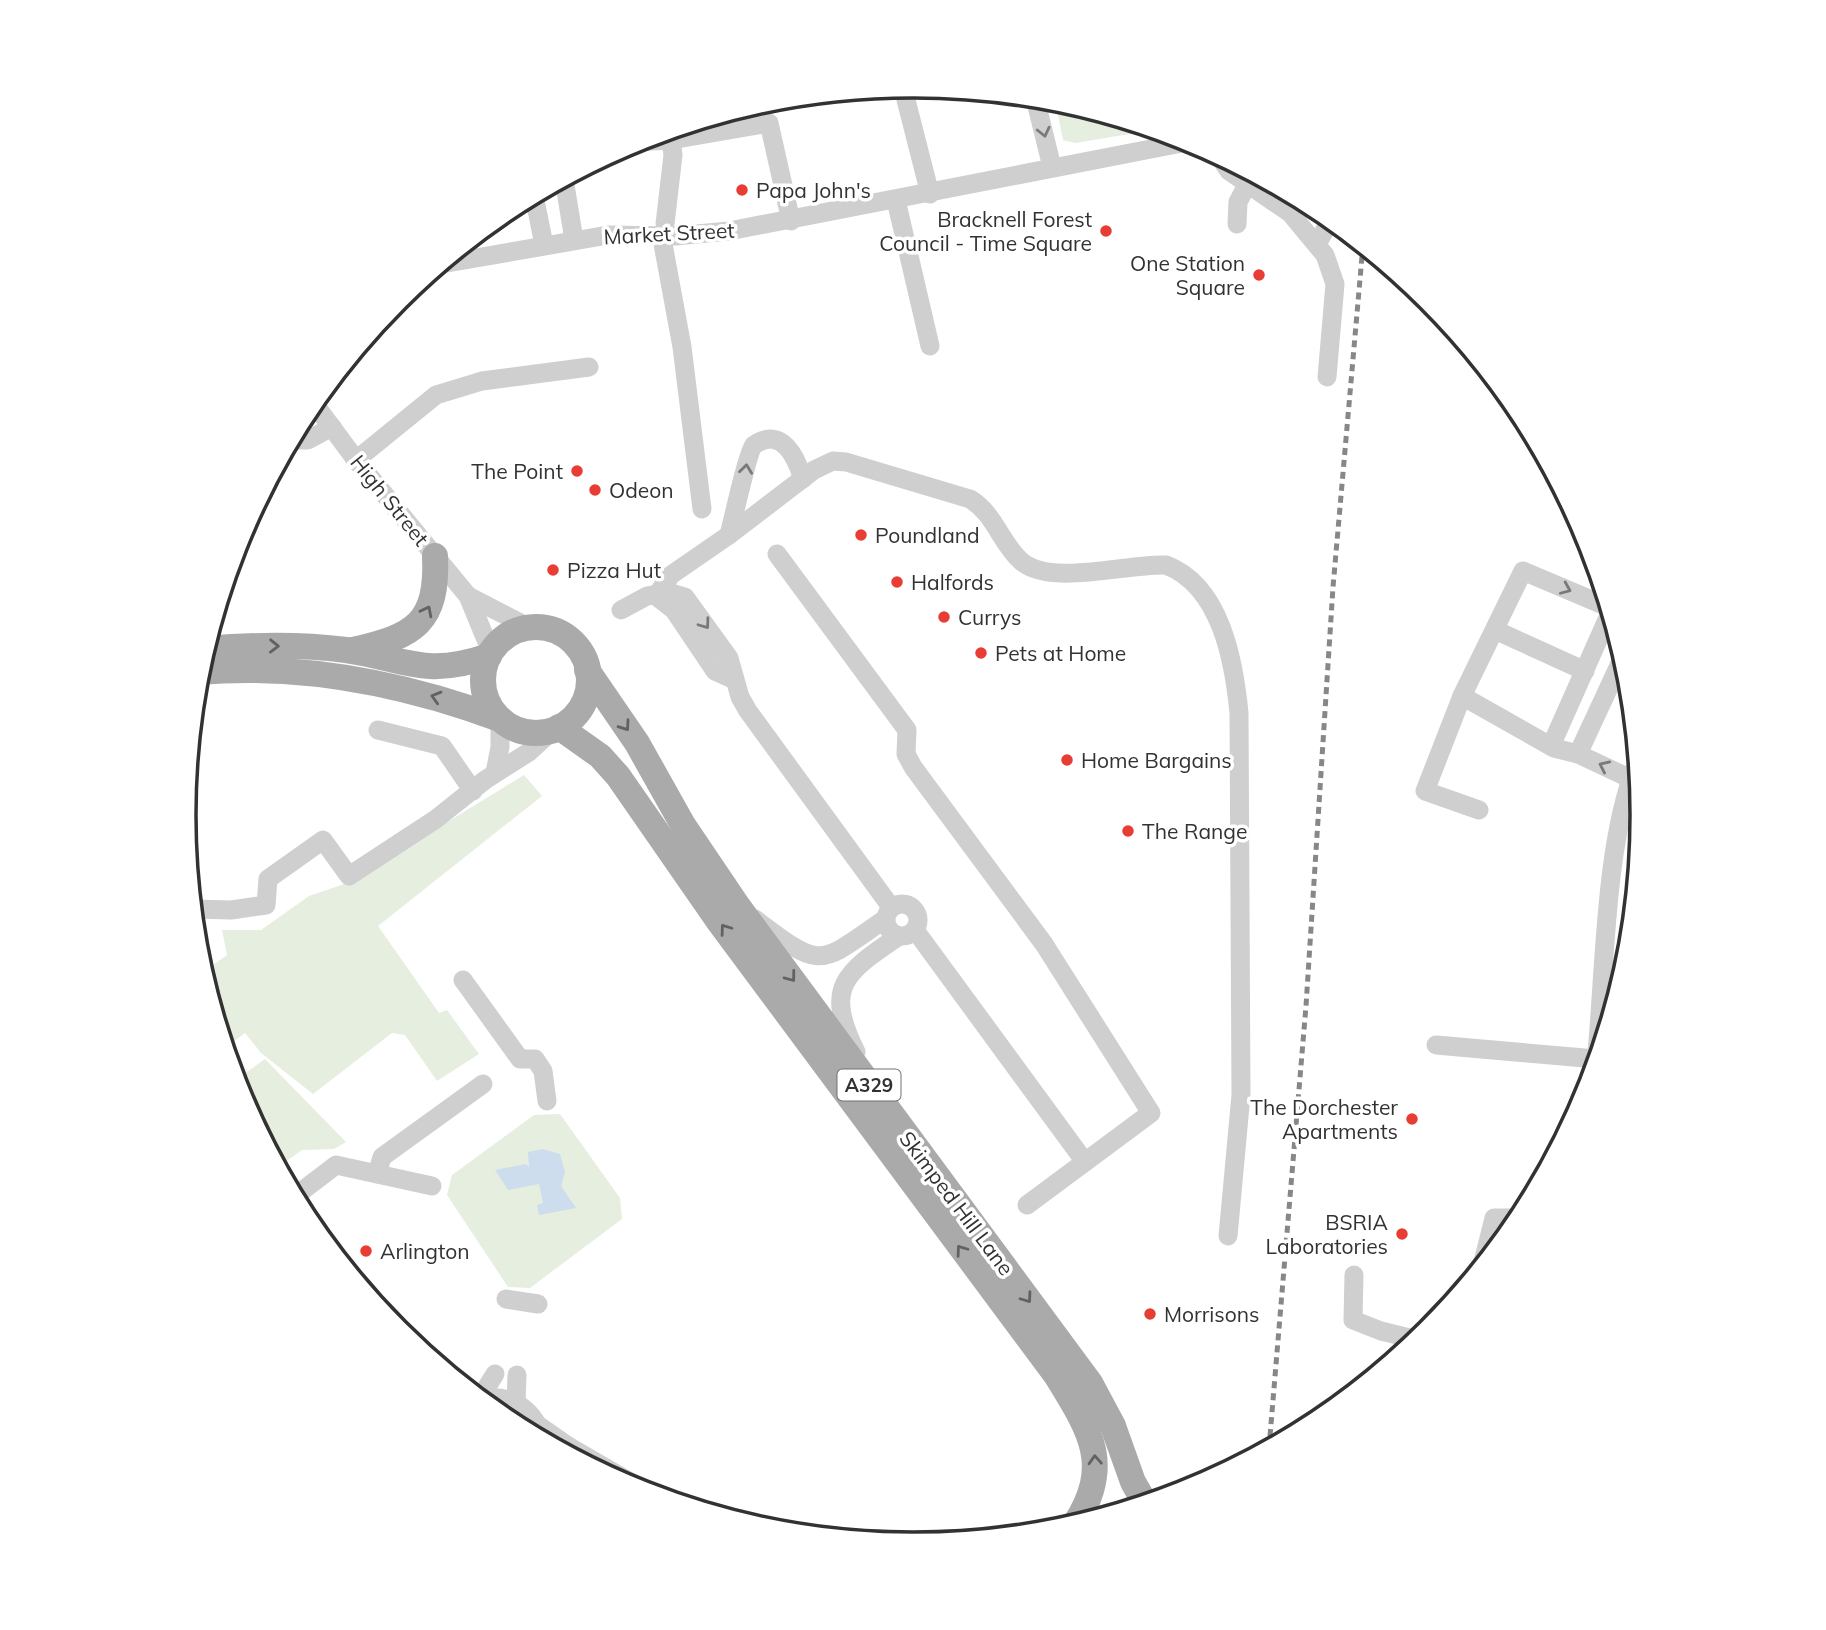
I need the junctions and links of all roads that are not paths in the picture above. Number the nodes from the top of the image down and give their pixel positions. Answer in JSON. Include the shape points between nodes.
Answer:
{"nodes":[{"id":1,"x":906,"y":100,"type":"dead end"},
{"id":2,"x":1038,"y":109,"type":"edge"},
{"id":3,"x":658,"y":146,"type":"edge"},
{"id":4,"x":1168,"y":146,"type":"edge"},
{"id":5,"x":672,"y":148,"type":"junction"},
{"id":6,"x":1052,"y":167,"type":"junction"},
{"id":7,"x":1229,"y":172,"type":"edge"},
{"id":8,"x":1258,"y":187,"type":"edge"},
{"id":9,"x":565,"y":188,"type":"edge"},
{"id":10,"x":930,"y":194,"type":"junction"},
{"id":11,"x":896,"y":200,"type":"junction"},
{"id":12,"x":536,"y":205,"type":"edge"},
{"id":13,"x":791,"y":220,"type":"junction"},
{"id":14,"x":1237,"y":223,"type":"dead end"},
{"id":15,"x":1325,"y":229,"type":"edge"},
{"id":16,"x":574,"y":240,"type":"junction"},
{"id":17,"x":1317,"y":243,"type":"junction"},
{"id":18,"x":544,"y":245,"type":"junction"},
{"id":19,"x":459,"y":261,"type":"edge"},
{"id":20,"x":930,"y":346,"type":"dead end"},
{"id":21,"x":589,"y":367,"type":"dead end"},
{"id":22,"x":1327,"y":377,"type":"dead end"},
{"id":23,"x":321,"y":412,"type":"edge"},
{"id":24,"x":332,"y":427,"type":"junction"},
{"id":25,"x":302,"y":440,"type":"edge"},
{"id":26,"x":356,"y":460,"type":"junction"},
{"id":27,"x":803,"y":479,"type":"junction"},
{"id":28,"x":702,"y":509,"type":"dead end"},
{"id":29,"x":729,"y":535,"type":"junction"},
{"id":30,"x":777,"y":554,"type":"dead end"},
{"id":31,"x":435,"y":556,"type":"junction"},
{"id":32,"x":468,"y":596,"type":"junction"},
{"id":33,"x":656,"y":596,"type":"junction"},
{"id":34,"x":1598,"y":603,"type":"edge"},
{"id":35,"x":621,"y":610,"type":"dead end"},
{"id":36,"x":1605,"y":625,"type":"edge"},
{"id":37,"x":530,"y":628,"type":"junction"},
{"id":38,"x":1495,"y":630,"type":"junction"},
{"id":39,"x":216,"y":649,"type":"edge"},
{"id":40,"x":348,"y":651,"type":"junction"},
{"id":41,"x":490,"y":654,"type":"junction"},
{"id":42,"x":587,"y":670,"type":"junction"},
{"id":43,"x":1585,"y":671,"type":"junction"},
{"id":44,"x":211,"y":672,"type":"edge"},
{"id":45,"x":1616,"y":673,"type":"edge"},
{"id":46,"x":1462,"y":696,"type":"junction"},
{"id":47,"x":500,"y":719,"type":"junction"},
{"id":48,"x":556,"y":729,"type":"junction"},
{"id":49,"x":378,"y":730,"type":"dead end"},
{"id":50,"x":1551,"y":746,"type":"junction"},
{"id":51,"x":1578,"y":754,"type":"junction"},
{"id":52,"x":1628,"y":769,"type":"edge"},
{"id":53,"x":495,"y":774,"type":"junction"},
{"id":54,"x":473,"y":791,"type":"junction"},
{"id":55,"x":1479,"y":810,"type":"dead end"},
{"id":56,"x":1630,"y":821,"type":"edge"},
{"id":57,"x":737,"y":905,"type":"junction"},
{"id":58,"x":202,"y":909,"type":"edge"},
{"id":59,"x":888,"y":913,"type":"junction"},
{"id":60,"x":907,"y":933,"type":"junction"},
{"id":61,"x":463,"y":980,"type":"dead end"},
{"id":62,"x":1600,"y":1020,"type":"edge"},
{"id":63,"x":1436,"y":1045,"type":"dead end"},
{"id":64,"x":1586,"y":1061,"type":"edge"},
{"id":65,"x":483,"y":1084,"type":"dead end"},
{"id":66,"x":879,"y":1098,"type":"junction"},
{"id":67,"x":547,"y":1101,"type":"dead end"},
{"id":68,"x":1085,"y":1162,"type":"junction"},
{"id":69,"x":377,"y":1174,"type":"junction"},
{"id":70,"x":432,"y":1186,"type":"dead end"},
{"id":71,"x":303,"y":1190,"type":"edge"},
{"id":72,"x":1027,"y":1205,"type":"dead end"},
{"id":73,"x":1505,"y":1218,"type":"edge"},
{"id":74,"x":1228,"y":1236,"type":"dead end"},
{"id":75,"x":1488,"y":1243,"type":"edge"},
{"id":76,"x":1354,"y":1275,"type":"dead end"},
{"id":77,"x":506,"y":1299,"type":"dead end"},
{"id":78,"x":538,"y":1304,"type":"dead end"},
{"id":79,"x":1404,"y":1337,"type":"edge"},
{"id":80,"x":495,"y":1374,"type":"dead end"},
{"id":81,"x":517,"y":1375,"type":"dead end"},
{"id":82,"x":485,"y":1390,"type":"edge"},
{"id":83,"x":494,"y":1396,"type":"edge"},
{"id":84,"x":516,"y":1404,"type":"junction"},
{"id":85,"x":536,"y":1424,"type":"edge"},
{"id":86,"x":1140,"y":1495,"type":"edge"},
{"id":87,"x":1080,"y":1512,"type":"edge"}],
"edges":[{"from":1,"to":10,"type":"street"},
{"from":2,"to":6,"type":"street","one_way":true},
{"from":3,"to":5,"type":"street"},
{"from":4,"to":6,"type":"street","name":"Market Street"},
{"from":5,"to":13,"type":"street","via":[[769,123]]},
{"from":5,"to":28,"type":"street","via":[[664,234]]},
{"from":6,"to":10,"type":"street","name":"Market Street"},
{"from":7,"to":8,"type":"street"},
{"from":8,"to":14,"type":"street","via":[[1238,202]]},
{"from":8,"to":17,"type":"street"},
{"from":9,"to":16,"type":"street"},
{"from":10,"to":11,"type":"street","name":"Market Street"},
{"from":11,"to":13,"type":"street","name":"Market Street"},
{"from":11,"to":20,"type":"street"},
{"from":12,"to":18,"type":"street"},
{"from":13,"to":16,"type":"street","name":"Market Street","via":[[716,233]]},
{"from":15,"to":17,"type":"street"},
{"from":16,"to":18,"type":"street","name":"Market Street"},
{"from":17,"to":22,"type":"street","via":[[1335,284]]},
{"from":18,"to":19,"type":"street","name":"Market Street"},
{"from":21,"to":26,"type":"street","via":[[482,381],[436,395]]},
{"from":23,"to":24,"type":"street","name":"High Street"},
{"from":24,"to":25,"type":"street"},
{"from":24,"to":26,"type":"street","name":"High Street"},
{"from":26,"to":31,"type":"street","name":"High Street"},
{"from":27,"to":29,"type":"street"},
{"from":29,"to":27,"type":"street","one_way":true,"via":[[747,457],[754,445],[766,440],[783,443],[796,458]]},
{"from":27,"to":74,"type":"street","via":[[822,465],[846,462],[960,495],[985,510],[1015,555],[1030,567],[1053,573],[1166,565],[1187,576],[1208,601],[1233,661],[1241,757],[1241,1095]]},
{"from":29,"to":33,"type":"street","via":[[671,575]]},
{"from":30,"to":68,"type":"street","via":[[907,730],[906,754],[913,766],[1044,944],[1151,1114]]},
{"from":31,"to":32,"type":"street","name":"High Street"},
{"from":40,"to":31,"type":"main road","one_way":true,"via":[[394,639],[422,622],[433,602]]},
{"from":32,"to":37,"type":"street","name":"High Street"},
{"from":32,"to":41,"type":"street","name":"High Street"},
{"from":33,"to":35,"type":"street","via":[[639,598]]},
{"from":33,"to":59,"type":"street","via":[[674,610],[715,671],[734,680],[756,722]]},
{"from":38,"to":34,"type":"street","one_way":true,"via":[[1524,571]]},
{"from":36,"to":43,"type":"street"},
{"from":37,"to":41,"type":"main road","via":[[509,635]]},
{"from":37,"to":42,"type":"main road","via":[[564,636],[579,650]]},
{"from":38,"to":43,"type":"street"},
{"from":38,"to":46,"type":"street"},
{"from":39,"to":40,"type":"main road","one_way":true,"via":[[289,646]]},
{"from":40,"to":41,"type":"main road","via":[[426,668],[452,667]]},
{"from":41,"to":47,"type":"main road","via":[[484,689]]},
{"from":42,"to":48,"type":"main road","via":[[582,706]]},
{"from":42,"to":57,"type":"main road","name":"Skimped Hill Lane","number":"A329","one_way":true},
{"from":43,"to":50,"type":"street"},
{"from":47,"to":44,"type":"main road","one_way":true,"via":[[441,698],[351,677]]},
{"from":45,"to":51,"type":"street"},
{"from":46,"to":50,"type":"street"},
{"from":46,"to":55,"type":"street","via":[[1425,790]]},
{"from":47,"to":48,"type":"main road","via":[[522,732]]},
{"from":47,"to":53,"type":"street"},
{"from":48,"to":53,"type":"street"},
{"from":87,"to":48,"type":"main road","name":"Skimped Hill Lane","number":"A329","one_way":true,"via":[[1095,1480],[1095,1448],[1056,1375],[720,923],[618,776],[600,756]]},
{"from":49,"to":54,"type":"street","via":[[442,746]]},
{"from":50,"to":51,"type":"street"},
{"from":52,"to":51,"type":"street","one_way":true},
{"from":53,"to":54,"type":"street"},
{"from":54,"to":58,"type":"street","via":[[349,876],[323,840],[268,879],[266,905]]},
{"from":56,"to":62,"type":"street","via":[[1613,878]]},
{"from":57,"to":59,"type":"street","via":[[795,950],[820,957],[833,955]]},
{"from":57,"to":66,"type":"main road","name":"Skimped Hill Lane","number":"A329","one_way":true},
{"from":59,"to":60,"type":"street","via":[[888,928]]},
{"from":59,"to":60,"type":"street","via":[[900,903],[913,908],[919,921]]},
{"from":60,"to":66,"type":"street","via":[[851,972],[839,1003],[844,1027]]},
{"from":60,"to":68,"type":"street"},
{"from":61,"to":67,"type":"street","via":[[520,1059],[535,1059],[543,1071]]},
{"from":63,"to":64,"type":"street"},
{"from":65,"to":69,"type":"street","via":[[382,1157]]},
{"from":66,"to":86,"type":"main road","name":"Skimped Hill Lane","number":"A329","one_way":true,"via":[[1090,1384],[1113,1426]]},
{"from":68,"to":72,"type":"street"},
{"from":69,"to":70,"type":"street"},
{"from":69,"to":71,"type":"street","via":[[336,1165]]},
{"from":73,"to":75,"type":"street","via":[[1494,1218]]},
{"from":76,"to":79,"type":"street","via":[[1353,1320]]},
{"from":77,"to":78,"type":"street"},
{"from":80,"to":82,"type":"street"},
{"from":81,"to":84,"type":"street"},
{"from":83,"to":84,"type":"street"},
{"from":84,"to":85,"type":"street"}]}
